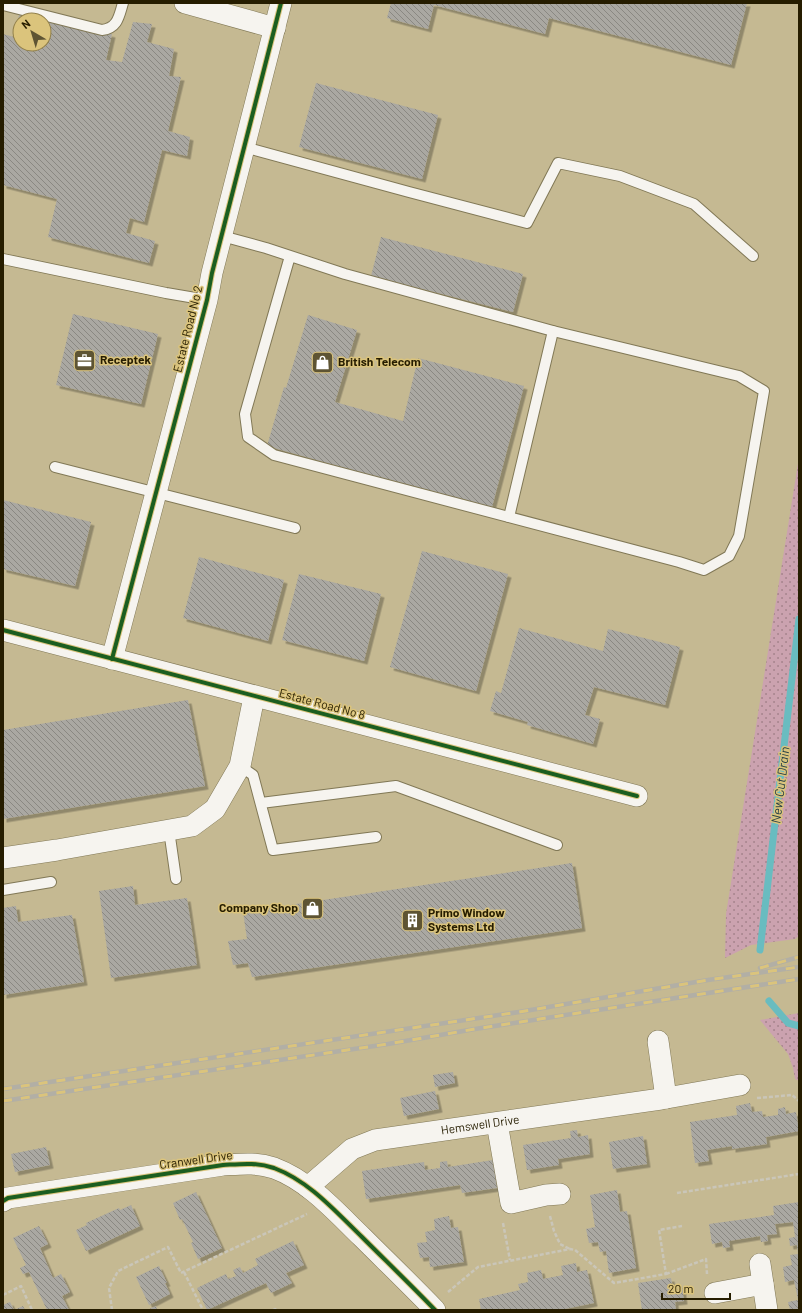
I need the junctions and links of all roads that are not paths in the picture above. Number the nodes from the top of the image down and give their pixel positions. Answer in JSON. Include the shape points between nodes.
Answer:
{"nodes":[{"id":1,"x":123,"y":3,"type":"edge"},
{"id":2,"x":185,"y":3,"type":"edge"},
{"id":3,"x":281,"y":3,"type":"edge"},
{"id":4,"x":3,"y":5,"type":"edge"},
{"id":5,"x":275,"y":28,"type":"junction"},
{"id":6,"x":244,"y":147,"type":"junction"},
{"id":7,"x":222,"y":236,"type":"junction"},
{"id":8,"x":290,"y":256,"type":"junction"},
{"id":9,"x":753,"y":256,"type":"dead end"},
{"id":10,"x":3,"y":259,"type":"edge"},
{"id":11,"x":207,"y":300,"type":"junction"},
{"id":12,"x":553,"y":331,"type":"junction"},
{"id":13,"x":55,"y":467,"type":"dead end"},
{"id":14,"x":155,"y":492,"type":"junction"},
{"id":15,"x":509,"y":518,"type":"junction"},
{"id":16,"x":295,"y":528,"type":"dead end"},
{"id":17,"x":3,"y":630,"type":"edge"},
{"id":18,"x":112,"y":660,"type":"junction"},
{"id":19,"x":254,"y":697,"type":"junction"},
{"id":20,"x":240,"y":766,"type":"junction"},
{"id":21,"x":637,"y":796,"type":"dead end"},
{"id":22,"x":261,"y":803,"type":"junction"},
{"id":23,"x":169,"y":830,"type":"junction"},
{"id":24,"x":376,"y":837,"type":"dead end"},
{"id":25,"x":557,"y":845,"type":"dead end"},
{"id":26,"x":3,"y":858,"type":"edge"},
{"id":27,"x":176,"y":880,"type":"dead end"},
{"id":28,"x":51,"y":882,"type":"dead end"},
{"id":29,"x":3,"y":890,"type":"edge"},
{"id":30,"x":658,"y":1041,"type":"dead end"},
{"id":31,"x":740,"y":1085,"type":"road end"},
{"id":32,"x":666,"y":1098,"type":"junction"},
{"id":33,"x":497,"y":1123,"type":"junction"},
{"id":34,"x":308,"y":1187,"type":"junction"},
{"id":35,"x":553,"y":1195,"type":"road end"},
{"id":36,"x":3,"y":1200,"type":"edge"},
{"id":37,"x":716,"y":1293,"type":"dead end"},
{"id":38,"x":433,"y":1308,"type":"edge"},
{"id":39,"x":767,"y":1310,"type":"edge"}],
"edges":[{"from":1,"to":4,"type":"lane","via":[[114,25],[102,30]]},
{"from":2,"to":5,"type":"street"},
{"from":3,"to":5,"type":"street","name":"Estate Road No 2"},
{"from":5,"to":6,"type":"street","name":"Estate Road No 2"},
{"from":6,"to":7,"type":"street","name":"Estate Road No 2"},
{"from":6,"to":9,"type":"lane","via":[[527,223],[558,163],[566,164],[620,176],[694,204]]},
{"from":7,"to":8,"type":"lane"},
{"from":7,"to":11,"type":"street","name":"Estate Road No 2"},
{"from":8,"to":12,"type":"lane","via":[[345,274]]},
{"from":8,"to":15,"type":"lane","via":[[245,414],[248,437],[274,455]]},
{"from":10,"to":11,"type":"lane"},
{"from":11,"to":14,"type":"street","name":"Estate Road No 2"},
{"from":12,"to":15,"type":"lane"},
{"from":12,"to":15,"type":"lane","via":[[739,376],[764,392],[739,536],[729,556],[704,570]]},
{"from":13,"to":14,"type":"lane"},
{"from":14,"to":16,"type":"lane"},
{"from":14,"to":18,"type":"street","name":"Estate Road No 2"},
{"from":17,"to":18,"type":"street","name":"Estate Road No 8"},
{"from":18,"to":19,"type":"street","name":"Estate Road No 8"},
{"from":19,"to":20,"type":"street"},
{"from":19,"to":21,"type":"street","name":"Estate Road No 8"},
{"from":20,"to":22,"type":"lane","via":[[253,775]]},
{"from":20,"to":23,"type":"street","via":[[215,809],[192,826]]},
{"from":22,"to":24,"type":"lane","via":[[273,850]]},
{"from":22,"to":25,"type":"lane","via":[[396,786]]},
{"from":23,"to":26,"type":"street"},
{"from":23,"to":27,"type":"lane"},
{"from":28,"to":29,"type":"lane"},
{"from":30,"to":32,"type":"street"},
{"from":31,"to":32,"type":"street","name":"Hemswell Drive"},
{"from":32,"to":33,"type":"street","name":"Hemswell Drive"},
{"from":33,"to":34,"type":"street","name":"Hemswell Drive","via":[[375,1140],[352,1149]]},
{"from":33,"to":35,"type":"street","via":[[511,1203]]},
{"from":34,"to":36,"type":"street","name":"Cranwell Drive","via":[[292,1176],[273,1168],[250,1163],[223,1165]]},
{"from":34,"to":38,"type":"street","name":"Cranwell Drive"},
{"from":37,"to":39,"type":"street","via":[[761,1274]]}]}
